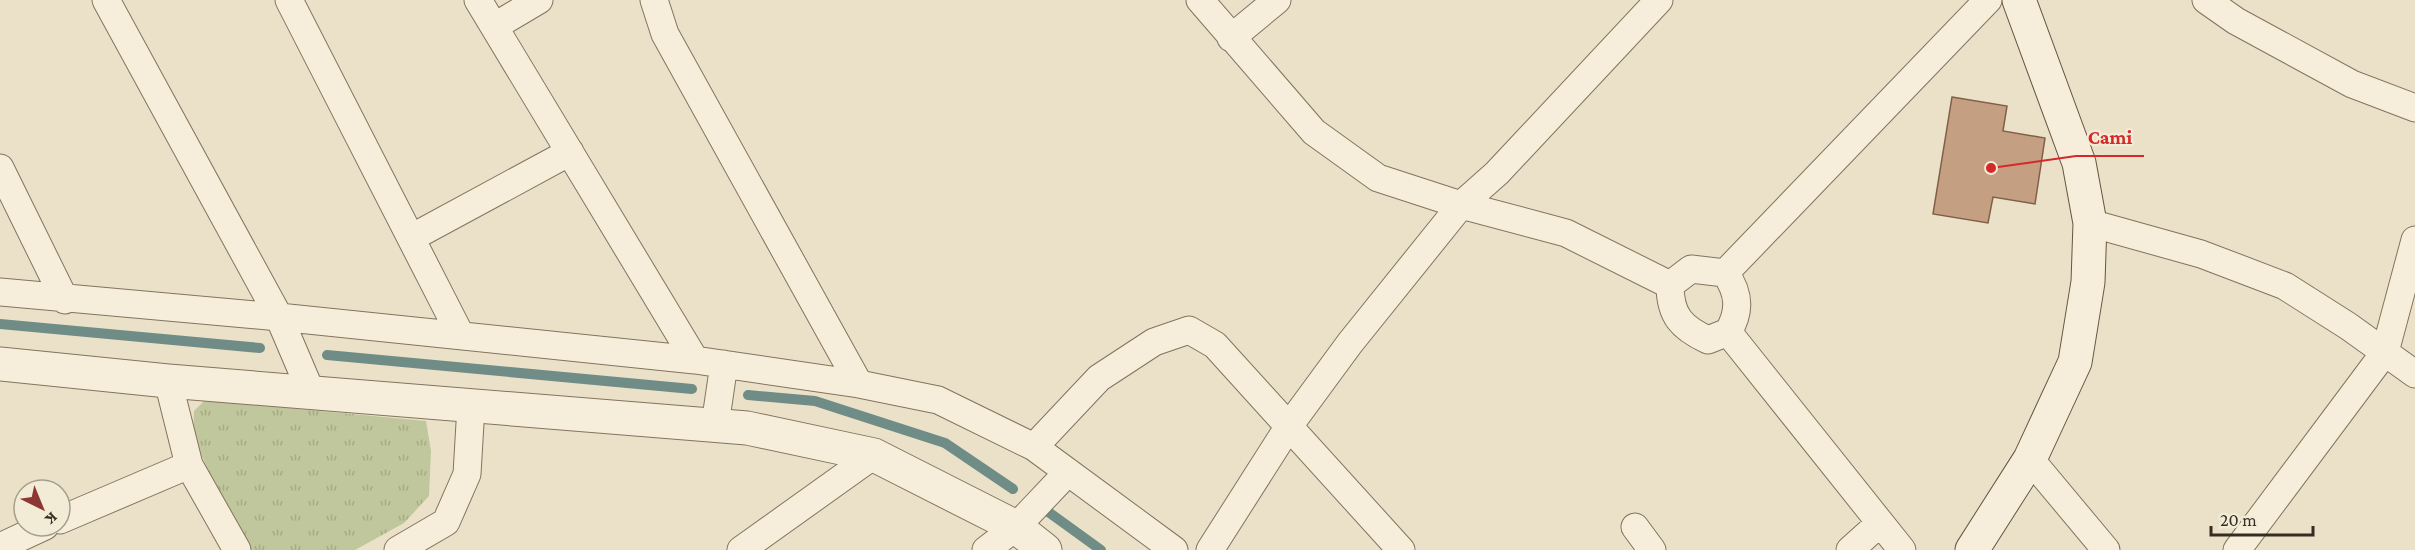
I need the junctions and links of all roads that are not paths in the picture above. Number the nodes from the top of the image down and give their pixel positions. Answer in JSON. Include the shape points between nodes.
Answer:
{"nodes":[{"id":1,"x":106,"y":0,"type":"edge"},
{"id":2,"x":289,"y":0,"type":"edge"},
{"id":3,"x":478,"y":0,"type":"edge"},
{"id":4,"x":538,"y":0,"type":"edge"},
{"id":5,"x":654,"y":0,"type":"edge"},
{"id":6,"x":1200,"y":0,"type":"edge"},
{"id":7,"x":1277,"y":0,"type":"edge"},
{"id":8,"x":1659,"y":0,"type":"edge"},
{"id":9,"x":1988,"y":0,"type":"edge"},
{"id":10,"x":2019,"y":0,"type":"edge"},
{"id":11,"x":2206,"y":0,"type":"edge"},
{"id":12,"x":495,"y":26,"type":"junction"},
{"id":13,"x":1231,"y":38,"type":"junction"},
{"id":14,"x":2415,"y":108,"type":"edge"},
{"id":15,"x":570,"y":152,"type":"junction"},
{"id":16,"x":0,"y":168,"type":"edge"},
{"id":17,"x":1461,"y":205,"type":"junction"},
{"id":18,"x":2090,"y":223,"type":"junction"},
{"id":19,"x":411,"y":238,"type":"junction"},
{"id":20,"x":2415,"y":240,"type":"edge"},
{"id":21,"x":1725,"y":273,"type":"junction"},
{"id":22,"x":1670,"y":285,"type":"junction"},
{"id":23,"x":0,"y":292,"type":"edge"},
{"id":24,"x":65,"y":300,"type":"junction"},
{"id":25,"x":279,"y":318,"type":"junction"},
{"id":26,"x":1728,"y":332,"type":"junction"},
{"id":27,"x":461,"y":336,"type":"junction"},
{"id":28,"x":2385,"y":352,"type":"junction"},
{"id":29,"x":695,"y":360,"type":"junction"},
{"id":30,"x":0,"y":364,"type":"edge"},
{"id":31,"x":724,"y":364,"type":"junction"},
{"id":32,"x":2415,"y":374,"type":"edge"},
{"id":33,"x":168,"y":381,"type":"junction"},
{"id":34,"x":859,"y":384,"type":"junction"},
{"id":35,"x":311,"y":392,"type":"junction"},
{"id":36,"x":471,"y":406,"type":"junction"},
{"id":37,"x":715,"y":425,"type":"junction"},
{"id":38,"x":1289,"y":426,"type":"junction"},
{"id":39,"x":1034,"y":447,"type":"junction"},
{"id":40,"x":874,"y":456,"type":"junction"},
{"id":41,"x":2030,"y":459,"type":"junction"},
{"id":42,"x":189,"y":465,"type":"junction"},
{"id":43,"x":1068,"y":472,"type":"junction"},
{"id":44,"x":72,"y":515,"type":"edge"},
{"id":45,"x":1880,"y":524,"type":"junction"},
{"id":46,"x":1016,"y":527,"type":"junction"},
{"id":47,"x":1635,"y":527,"type":"dead end"},
{"id":48,"x":19,"y":538,"type":"edge"},
{"id":49,"x":0,"y":547,"type":"edge"},
{"id":50,"x":237,"y":550,"type":"edge"},
{"id":51,"x":398,"y":550,"type":"edge"},
{"id":52,"x":741,"y":550,"type":"edge"},
{"id":53,"x":986,"y":550,"type":"edge"},
{"id":54,"x":1046,"y":550,"type":"edge"},
{"id":55,"x":1174,"y":550,"type":"edge"},
{"id":56,"x":1210,"y":550,"type":"edge"},
{"id":57,"x":1401,"y":550,"type":"edge"},
{"id":58,"x":1652,"y":550,"type":"edge"},
{"id":59,"x":1850,"y":550,"type":"edge"},
{"id":60,"x":1902,"y":550,"type":"edge"},
{"id":61,"x":1972,"y":550,"type":"edge"},
{"id":62,"x":2106,"y":550,"type":"edge"},
{"id":63,"x":2237,"y":550,"type":"edge"}],
"edges":[{"from":1,"to":25,"type":"street"},
{"from":2,"to":19,"type":"street"},
{"from":3,"to":12,"type":"street"},
{"from":4,"to":12,"type":"street"},
{"from":5,"to":34,"type":"street","via":[[665,34]]},
{"from":6,"to":13,"type":"street"},
{"from":7,"to":13,"type":"street"},
{"from":8,"to":17,"type":"street","via":[[1497,173]]},
{"from":9,"to":21,"type":"street"},
{"from":10,"to":18,"type":"street","via":[[2079,163]]},
{"from":11,"to":14,"type":"street","via":[[2236,21],[2352,84]]},
{"from":12,"to":15,"type":"street"},
{"from":13,"to":17,"type":"street","via":[[1314,132],[1378,178]]},
{"from":15,"to":19,"type":"street"},
{"from":15,"to":29,"type":"street"},
{"from":16,"to":24,"type":"street"},
{"from":17,"to":22,"type":"street","via":[[1566,233]]},
{"from":17,"to":38,"type":"street"},
{"from":18,"to":28,"type":"street","via":[[2201,254],[2285,286]]},
{"from":18,"to":41,"type":"street","via":[[2088,282],[2075,362]]},
{"from":19,"to":27,"type":"street"},
{"from":20,"to":28,"type":"street"},
{"from":21,"to":22,"type":"street","via":[[1691,269]]},
{"from":21,"to":26,"type":"street","via":[[1734,285],[1738,301]]},
{"from":22,"to":26,"type":"street","via":[[1673,313],[1690,332],[1708,340]]},
{"from":23,"to":24,"type":"street"},
{"from":24,"to":25,"type":"street"},
{"from":25,"to":27,"type":"street"},
{"from":25,"to":35,"type":"street"},
{"from":26,"to":45,"type":"street"},
{"from":27,"to":29,"type":"street"},
{"from":28,"to":32,"type":"street"},
{"from":28,"to":63,"type":"street"},
{"from":29,"to":31,"type":"street"},
{"from":30,"to":33,"type":"street"},
{"from":31,"to":34,"type":"street"},
{"from":31,"to":37,"type":"street"},
{"from":33,"to":35,"type":"street"},
{"from":33,"to":42,"type":"street"},
{"from":34,"to":39,"type":"street","via":[[938,400]]},
{"from":35,"to":36,"type":"street"},
{"from":36,"to":37,"type":"street"},
{"from":36,"to":51,"type":"street","via":[[466,474],[446,522]]},
{"from":37,"to":40,"type":"street","via":[[747,428]]},
{"from":38,"to":39,"type":"street","via":[[1215,345],[1189,330],[1154,342],[1099,378]]},
{"from":38,"to":56,"type":"street"},
{"from":38,"to":57,"type":"street"},
{"from":39,"to":43,"type":"street"},
{"from":40,"to":46,"type":"street"},
{"from":40,"to":52,"type":"street"},
{"from":41,"to":61,"type":"street"},
{"from":41,"to":62,"type":"street"},
{"from":42,"to":44,"type":"street"},
{"from":42,"to":50,"type":"street"},
{"from":43,"to":46,"type":"street"},
{"from":43,"to":55,"type":"street"},
{"from":45,"to":59,"type":"street"},
{"from":45,"to":60,"type":"street"},
{"from":46,"to":53,"type":"street"},
{"from":46,"to":54,"type":"street"},
{"from":47,"to":58,"type":"street"},
{"from":48,"to":49,"type":"street"}]}
